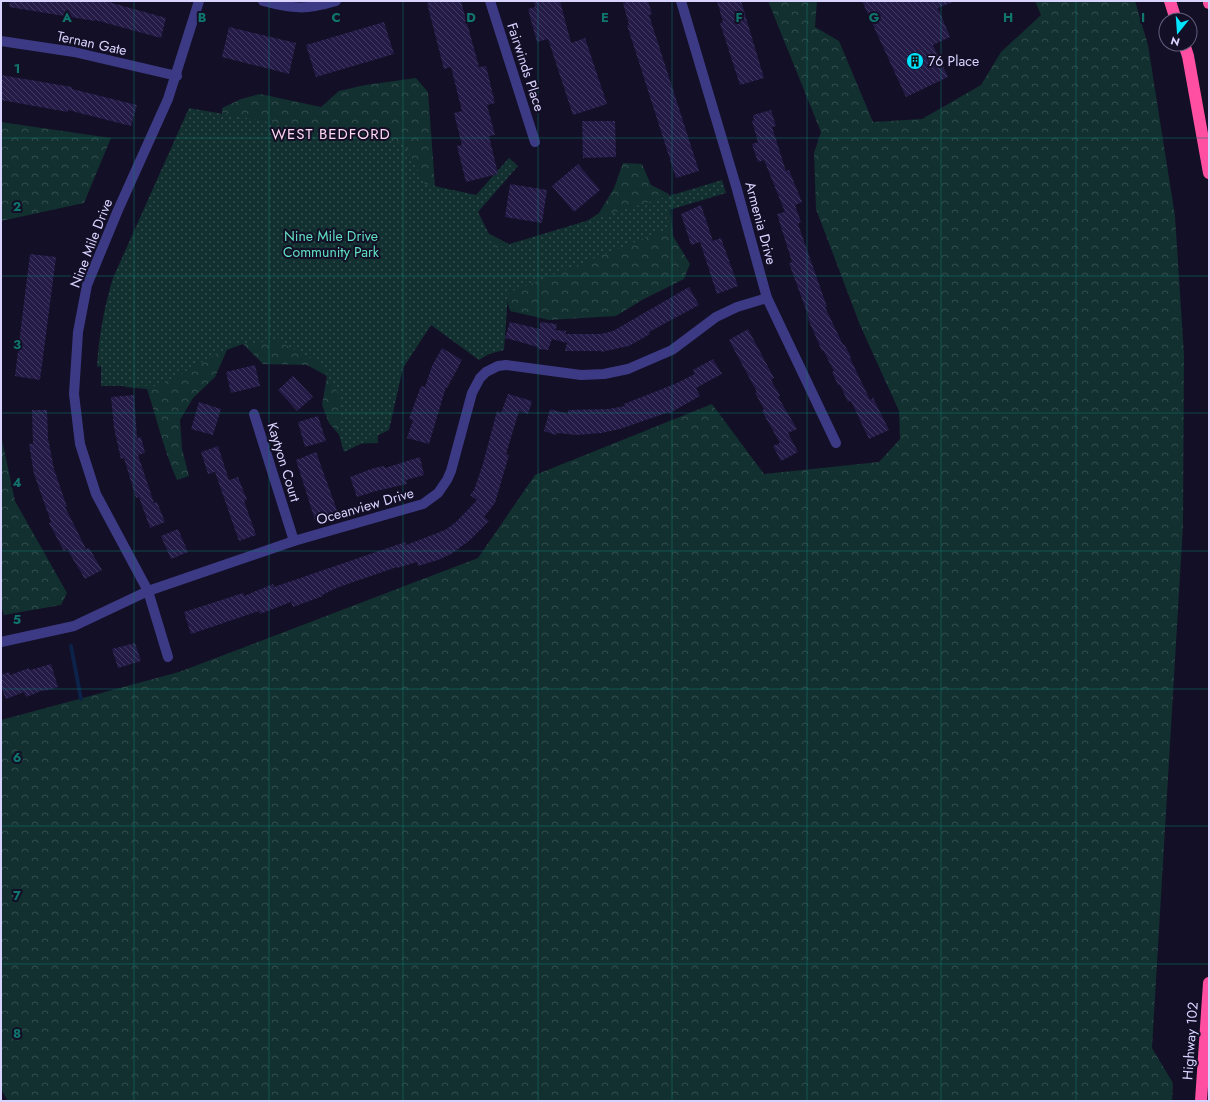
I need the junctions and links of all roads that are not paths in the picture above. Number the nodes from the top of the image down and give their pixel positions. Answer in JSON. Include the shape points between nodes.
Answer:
{"nodes":[{"id":1,"x":199,"y":1,"type":"edge"},
{"id":2,"x":263,"y":1,"type":"edge"},
{"id":3,"x":336,"y":1,"type":"edge"},
{"id":4,"x":490,"y":1,"type":"edge"},
{"id":5,"x":681,"y":1,"type":"edge"},
{"id":6,"x":1170,"y":1,"type":"edge"},
{"id":7,"x":1173,"y":12,"type":"edge"},
{"id":8,"x":1,"y":41,"type":"edge"},
{"id":9,"x":1187,"y":52,"type":"edge"},
{"id":10,"x":177,"y":76,"type":"junction"},
{"id":11,"x":535,"y":142,"type":"dead end"},
{"id":12,"x":1209,"y":173,"type":"edge"},
{"id":13,"x":767,"y":298,"type":"junction"},
{"id":14,"x":254,"y":414,"type":"dead end"},
{"id":15,"x":836,"y":443,"type":"dead end"},
{"id":16,"x":294,"y":541,"type":"junction"},
{"id":17,"x":148,"y":591,"type":"junction"},
{"id":18,"x":1,"y":642,"type":"edge"},
{"id":19,"x":168,"y":657,"type":"dead end"},
{"id":20,"x":1209,"y":983,"type":"edge"},
{"id":21,"x":1201,"y":1101,"type":"edge"}],
"edges":[{"from":1,"to":10,"type":"street","name":"Nine Mile Drive"},
{"from":2,"to":3,"type":"street","via":[[300,9]]},
{"from":4,"to":11,"type":"street","name":"Fairwinds Place"},
{"from":5,"to":13,"type":"street","name":"Armenia Drive"},
{"from":6,"to":7,"type":"highway"},
{"from":8,"to":10,"type":"street","name":"Ternan Gate","via":[[74,52]]},
{"from":9,"to":12,"type":"highway"},
{"from":10,"to":17,"type":"street","name":"Nine Mile Drive","via":[[87,285],[78,332],[74,394],[80,444],[96,494]]},
{"from":13,"to":15,"type":"street","name":"Armenia Drive"},
{"from":13,"to":16,"type":"street","name":"Oceanview Drive","via":[[737,307],[716,317],[672,350],[628,369],[582,375],[514,365],[498,366],[486,372],[475,385],[467,406],[451,471],[444,485],[431,499],[414,508]]},
{"from":14,"to":16,"type":"street","name":"Kaytyon Court"},
{"from":16,"to":17,"type":"street","name":"Oceanview Drive"},
{"from":17,"to":18,"type":"street","name":"Oceanview Drive","via":[[74,626]]},
{"from":17,"to":19,"type":"street","name":"Nine Mile Drive"},
{"from":20,"to":21,"type":"highway","name":"Highway 102"}]}
